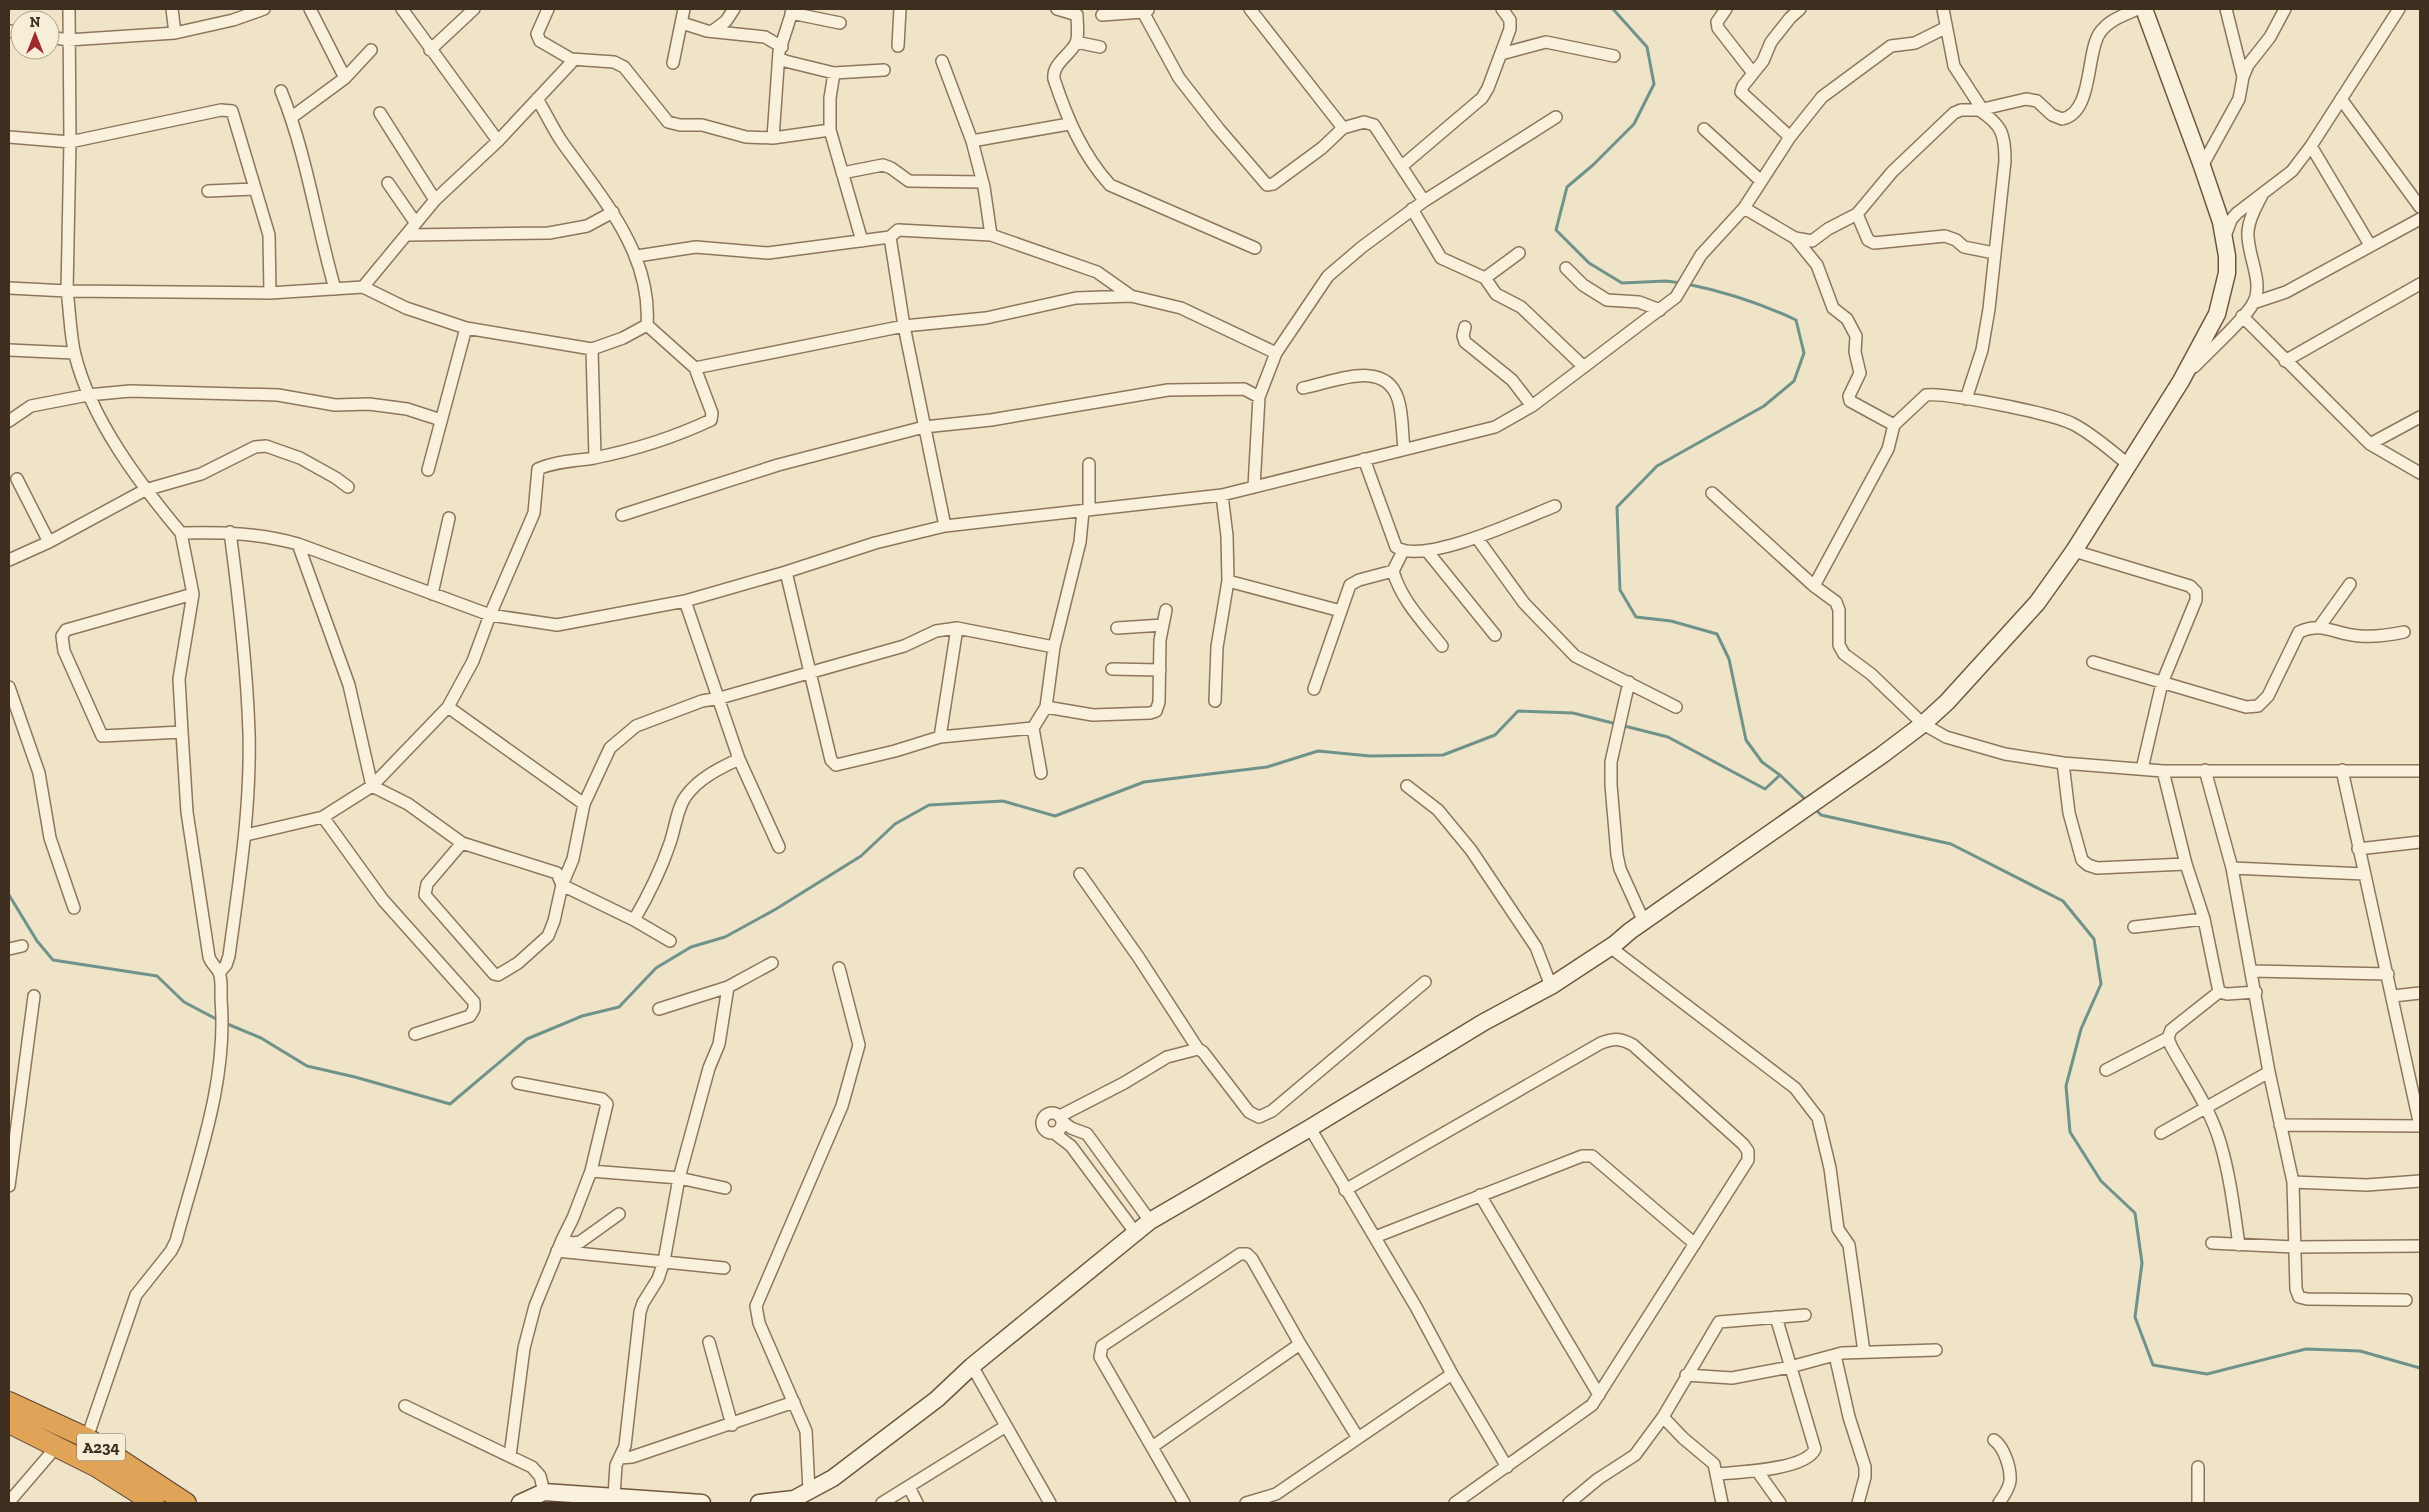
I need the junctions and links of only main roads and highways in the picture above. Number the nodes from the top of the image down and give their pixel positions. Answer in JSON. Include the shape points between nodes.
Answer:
{"nodes":[{"id":1,"x":9,"y":1402,"type":"edge"},
{"id":2,"x":9,"y":1423,"type":"edge"},
{"id":3,"x":148,"y":1502,"type":"edge"},
{"id":4,"x":186,"y":1503,"type":"edge"}],
"edges":[{"from":1,"to":4,"type":"highway","number":"A234","via":[[87,1438]]},
{"from":2,"to":3,"type":"highway","number":"A234","via":[[97,1467]]}]}
